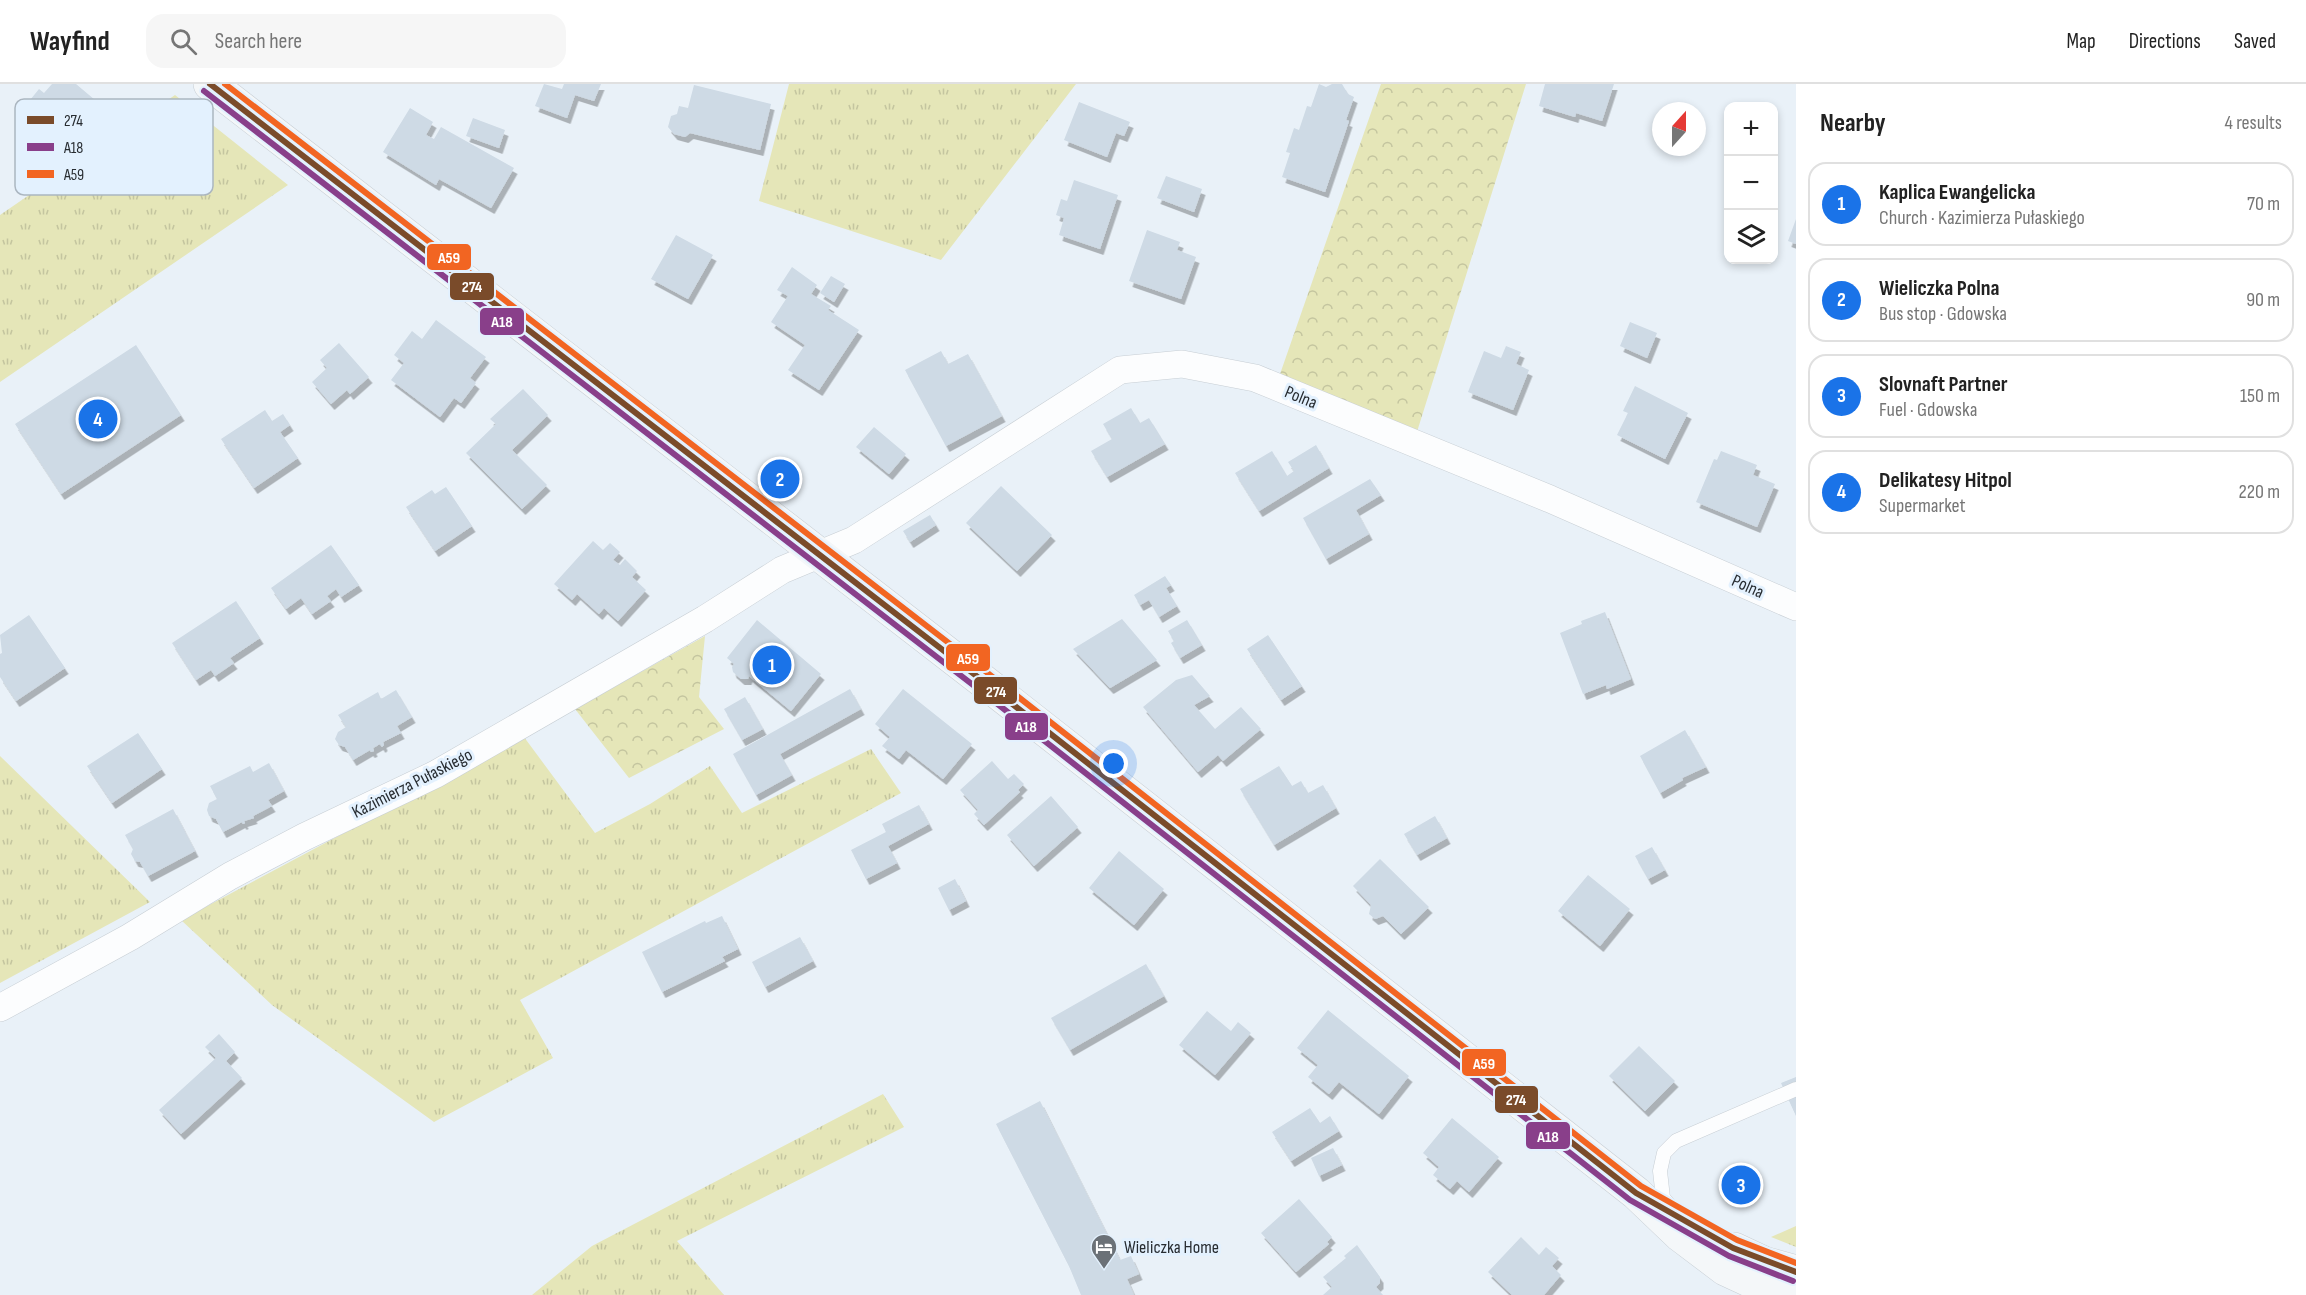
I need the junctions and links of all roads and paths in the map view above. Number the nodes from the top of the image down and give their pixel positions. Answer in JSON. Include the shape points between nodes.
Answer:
{"nodes":[{"id":1,"x":224,"y":88,"type":"edge"},
{"id":2,"x":821,"y":556,"type":"junction"},
{"id":3,"x":1796,"y":607,"type":"edge"},
{"id":4,"x":0,"y":1008,"type":"edge"},
{"id":5,"x":1796,"y":1089,"type":"edge"},
{"id":6,"x":1636,"y":1193,"type":"junction"},
{"id":7,"x":1686,"y":1223,"type":"junction"},
{"id":8,"x":1796,"y":1272,"type":"edge"},
{"id":9,"x":1781,"y":1295,"type":"edge"}],
"edges":[{"from":1,"to":2,"type":"main road"},
{"from":2,"to":3,"type":"street","name":"Polna","via":[[854,540],[1120,370],[1182,364],[1255,378],[1550,499]]},
{"from":2,"to":4,"type":"street","name":"Kazimierza Pułaskiego","via":[[782,570],[705,619],[436,774],[230,876],[130,937]]},
{"from":2,"to":6,"type":"main road"},
{"from":5,"to":7,"type":"lane","via":[[1676,1141],[1664,1153],[1659,1171],[1663,1198]]},
{"from":6,"to":7,"type":"main road"},
{"from":6,"to":9,"type":"main road","via":[[1680,1235],[1725,1269]]},
{"from":7,"to":8,"type":"main road","via":[[1746,1255]]}]}
